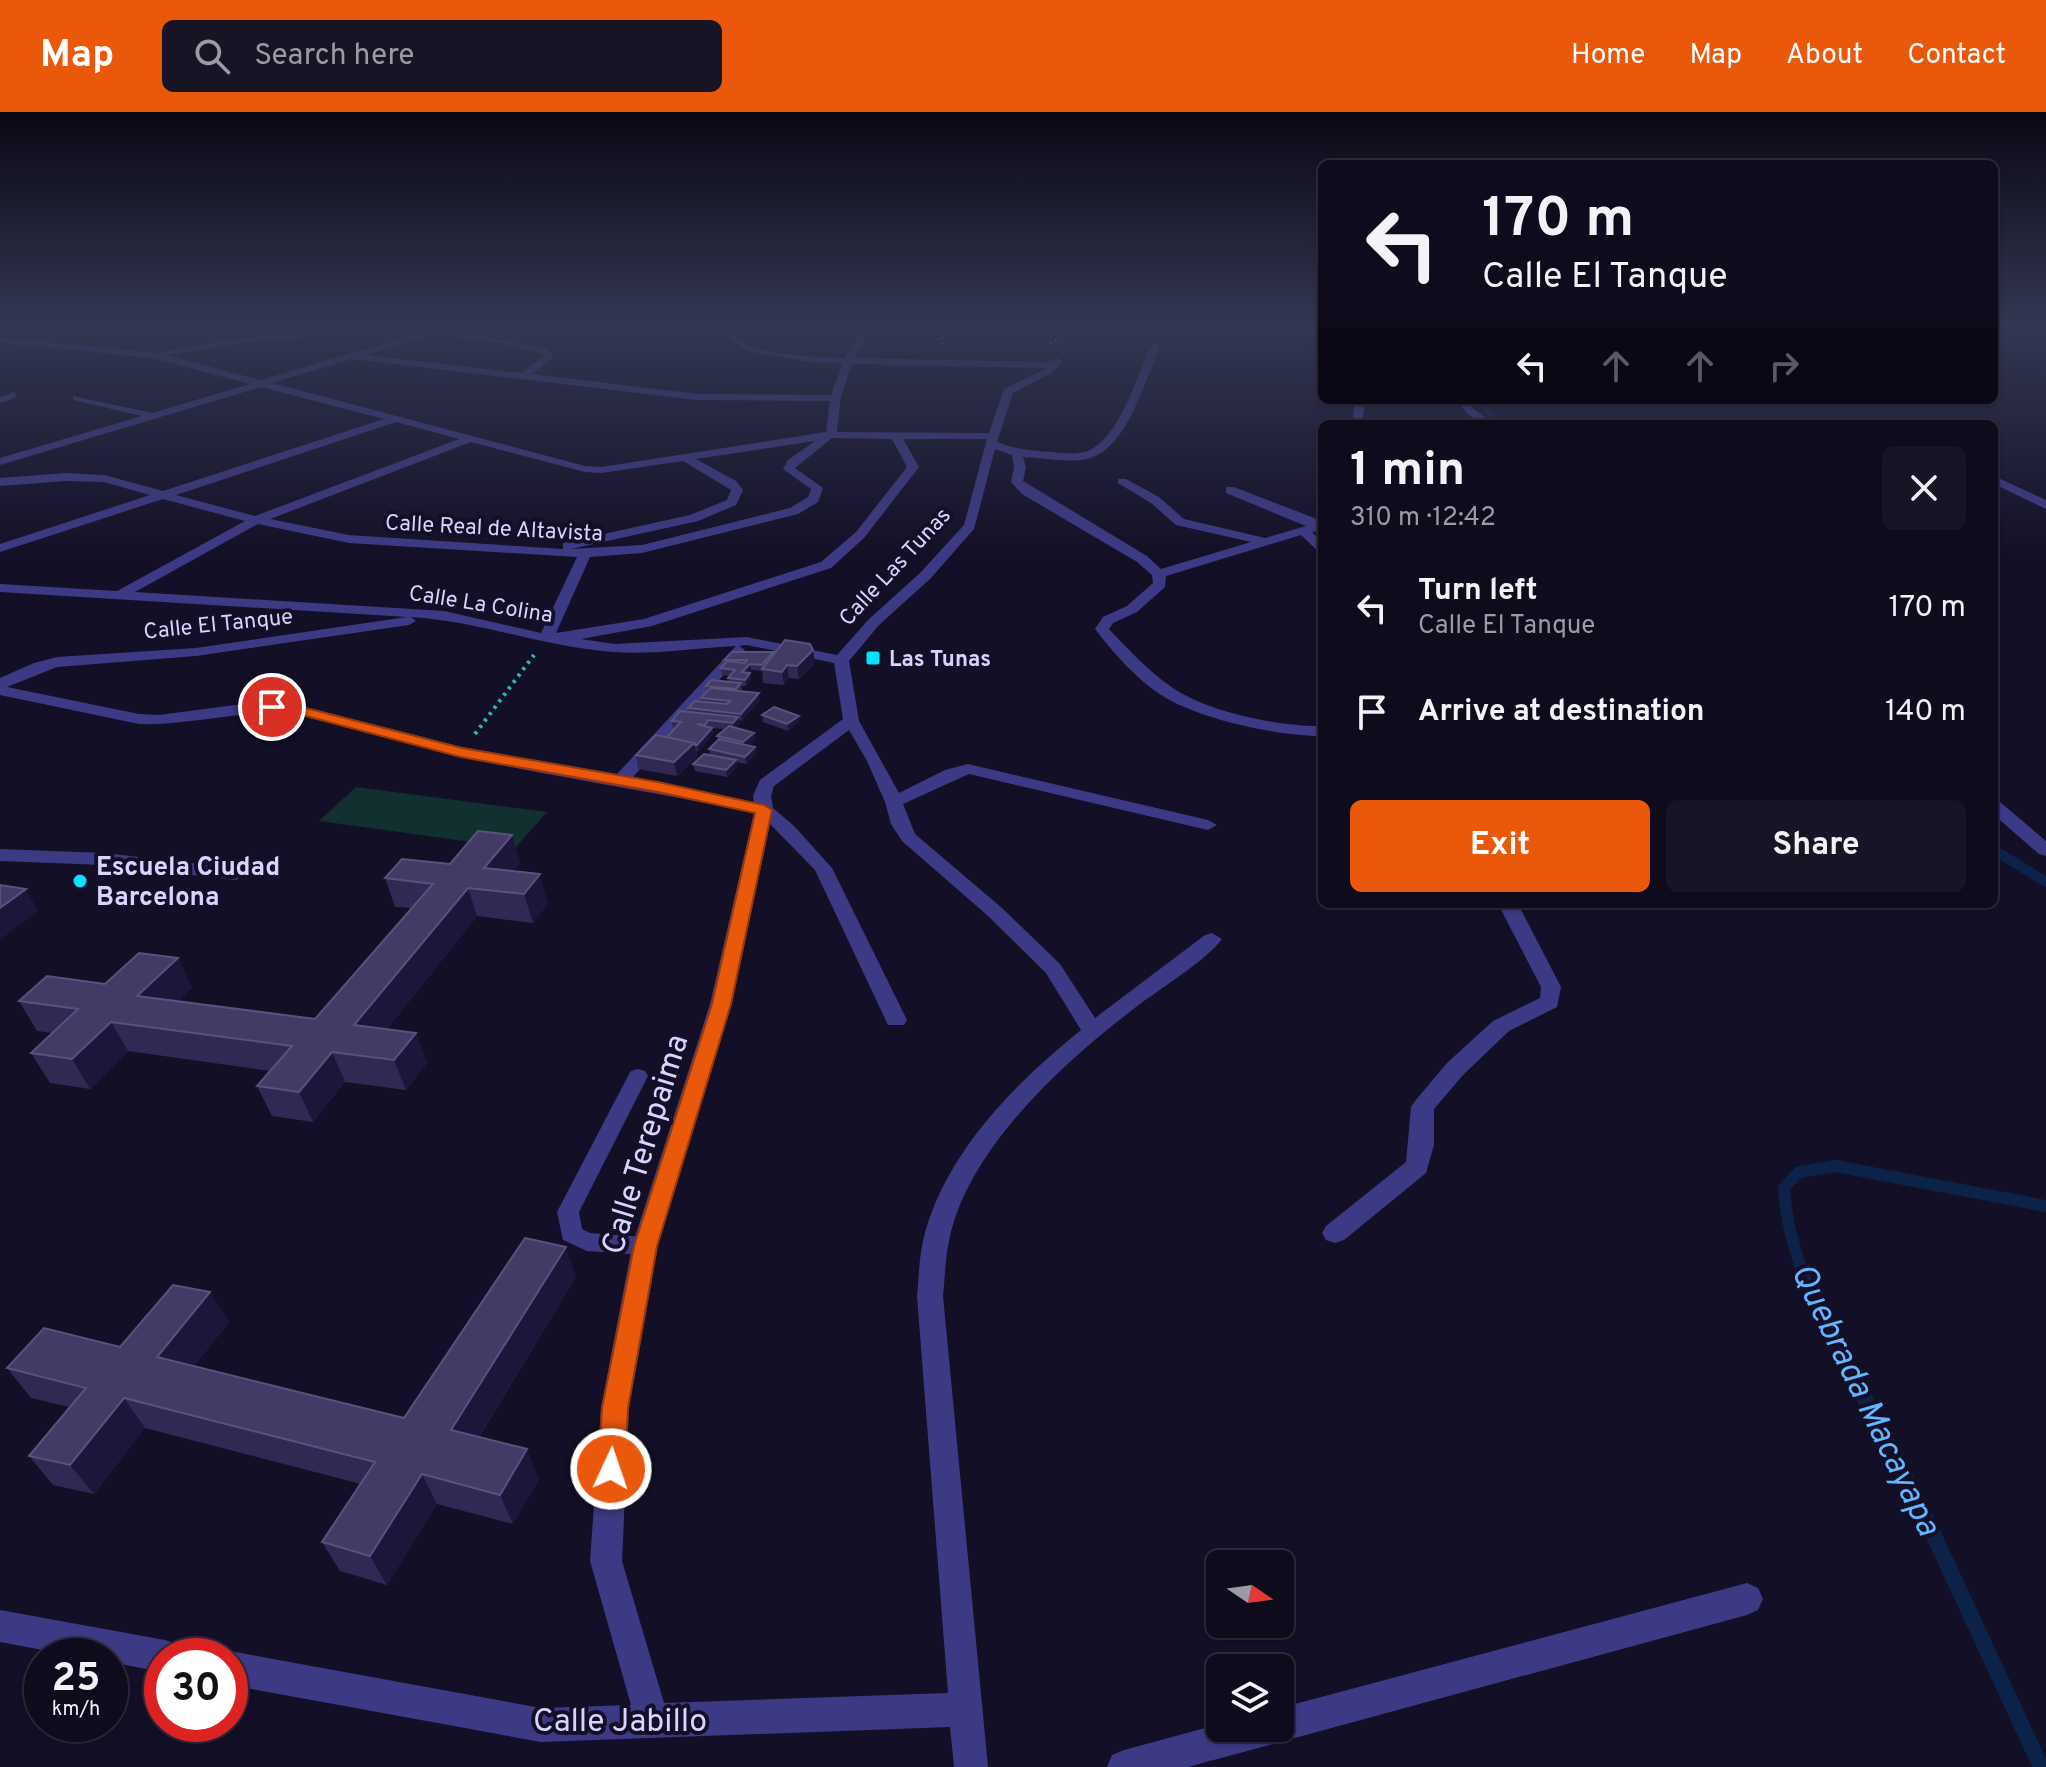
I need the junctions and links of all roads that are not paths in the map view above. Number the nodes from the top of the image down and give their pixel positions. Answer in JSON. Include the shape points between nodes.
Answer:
{"nodes":[{"id":1,"x":95,"y":402,"type":"edge"},
{"id":2,"x":194,"y":402,"type":"edge"},
{"id":3,"x":331,"y":402,"type":"edge"},
{"id":4,"x":834,"y":402,"type":"edge"},
{"id":5,"x":1005,"y":402,"type":"edge"},
{"id":6,"x":1130,"y":402,"type":"edge"},
{"id":7,"x":1464,"y":404,"type":"edge"},
{"id":8,"x":151,"y":415,"type":"junction"},
{"id":9,"x":393,"y":420,"type":"junction"},
{"id":10,"x":1484,"y":420,"type":"edge"},
{"id":11,"x":830,"y":435,"type":"junction"},
{"id":12,"x":896,"y":435,"type":"junction"},
{"id":13,"x":470,"y":439,"type":"junction"},
{"id":14,"x":993,"y":440,"type":"junction"},
{"id":15,"x":1017,"y":453,"type":"junction"},
{"id":16,"x":684,"y":457,"type":"junction"},
{"id":17,"x":0,"y":462,"type":"edge"},
{"id":18,"x":1122,"y":481,"type":"dead end"},
{"id":19,"x":0,"y":482,"type":"edge"},
{"id":20,"x":1998,"y":482,"type":"edge"},
{"id":21,"x":1230,"y":490,"type":"dead end"},
{"id":22,"x":158,"y":496,"type":"junction"},
{"id":23,"x":2046,"y":505,"type":"edge"},
{"id":24,"x":256,"y":520,"type":"junction"},
{"id":25,"x":1318,"y":525,"type":"edge"},
{"id":26,"x":1318,"y":527,"type":"edge"},
{"id":27,"x":1304,"y":531,"type":"junction"},
{"id":28,"x":1266,"y":542,"type":"junction"},
{"id":29,"x":1318,"y":547,"type":"edge"},
{"id":30,"x":0,"y":548,"type":"edge"},
{"id":31,"x":540,"y":552,"type":"junction"},
{"id":32,"x":585,"y":554,"type":"junction"},
{"id":33,"x":1159,"y":574,"type":"junction"},
{"id":34,"x":0,"y":588,"type":"edge"},
{"id":35,"x":120,"y":595,"type":"junction"},
{"id":36,"x":444,"y":615,"type":"junction"},
{"id":37,"x":546,"y":638,"type":"junction"},
{"id":38,"x":747,"y":641,"type":"junction"},
{"id":39,"x":841,"y":660,"type":"junction"},
{"id":40,"x":0,"y":687,"type":"edge"},
{"id":41,"x":851,"y":721,"type":"junction"},
{"id":42,"x":1318,"y":730,"type":"edge"},
{"id":43,"x":620,"y":781,"type":"junction"},
{"id":44,"x":894,"y":802,"type":"junction"},
{"id":45,"x":1998,"y":809,"type":"edge"},
{"id":46,"x":764,"y":810,"type":"junction"},
{"id":47,"x":1208,"y":825,"type":"dead end"},
{"id":48,"x":2046,"y":850,"type":"edge"},
{"id":49,"x":0,"y":855,"type":"edge"},
{"id":50,"x":236,"y":874,"type":"dead end"},
{"id":51,"x":1510,"y":908,"type":"edge"},
{"id":52,"x":1212,"y":939,"type":"dead end"},
{"id":53,"x":896,"y":1020,"type":"dead end"},
{"id":54,"x":1091,"y":1029,"type":"junction"},
{"id":55,"x":638,"y":1076,"type":"dead end"},
{"id":56,"x":1335,"y":1233,"type":"dead end"},
{"id":57,"x":645,"y":1246,"type":"junction"},
{"id":58,"x":1747,"y":1599,"type":"dead end"},
{"id":59,"x":0,"y":1626,"type":"edge"},
{"id":60,"x":144,"y":1652,"type":"edge"},
{"id":61,"x":248,"y":1671,"type":"edge"},
{"id":62,"x":967,"y":1709,"type":"junction"},
{"id":63,"x":1294,"y":1721,"type":"edge"},
{"id":64,"x":653,"y":1723,"type":"junction"},
{"id":65,"x":1217,"y":1742,"type":"edge"},
{"id":66,"x":971,"y":1767,"type":"edge"},
{"id":67,"x":1124,"y":1767,"type":"edge"}],
"edges":[{"from":1,"to":8,"type":"street"},
{"from":2,"to":8,"type":"street"},
{"from":3,"to":9,"type":"street"},
{"from":4,"to":11,"type":"street"},
{"from":5,"to":14,"type":"street","name":"Calle Las Tunas"},
{"from":6,"to":15,"type":"street","via":[[1115,437],[1093,454]]},
{"from":7,"to":10,"type":"street"},
{"from":8,"to":17,"type":"street"},
{"from":9,"to":13,"type":"street"},
{"from":9,"to":22,"type":"street"},
{"from":11,"to":12,"type":"street"},
{"from":11,"to":16,"type":"street"},
{"from":11,"to":32,"type":"street","name":"Calle Real de Altavista","via":[[792,462],[789,469],[817,488],[814,499],[794,511],[642,549]]},
{"from":12,"to":14,"type":"street"},
{"from":12,"to":37,"type":"street","name":"Calle La Colina","via":[[913,467],[832,562],[647,623]]},
{"from":13,"to":16,"type":"street","via":[[585,469]]},
{"from":13,"to":24,"type":"street"},
{"from":14,"to":15,"type":"street"},
{"from":14,"to":39,"type":"street","name":"Calle Las Tunas","via":[[970,526]]},
{"from":15,"to":33,"type":"street","via":[[1017,482],[1026,491]]},
{"from":16,"to":31,"type":"street","via":[[732,483],[737,496],[721,509],[694,518]]},
{"from":18,"to":28,"type":"street","via":[[1180,522]]},
{"from":19,"to":22,"type":"street","name":"Calle Real de Altavista","via":[[104,479]]},
{"from":20,"to":23,"type":"street"},
{"from":21,"to":25,"type":"street"},
{"from":22,"to":24,"type":"street","name":"Calle Real de Altavista"},
{"from":22,"to":30,"type":"street"},
{"from":24,"to":31,"type":"street","name":"Calle Real de Altavista","via":[[349,539]]},
{"from":24,"to":35,"type":"street"},
{"from":26,"to":27,"type":"street"},
{"from":27,"to":28,"type":"street"},
{"from":27,"to":29,"type":"street"},
{"from":28,"to":33,"type":"street"},
{"from":31,"to":32,"type":"street","name":"Calle Real de Altavista"},
{"from":32,"to":37,"type":"street"},
{"from":33,"to":42,"type":"street","via":[[1160,584],[1148,595],[1103,625],[1106,634],[1181,699],[1270,724]]},
{"from":34,"to":35,"type":"street","name":"Calle La Colina"},
{"from":35,"to":36,"type":"street","name":"Calle La Colina"},
{"from":36,"to":37,"type":"street","name":"Calle La Colina"},
{"from":36,"to":40,"type":"street","name":"Calle El Tanque","via":[[196,652],[57,662],[31,669]]},
{"from":37,"to":38,"type":"street","via":[[614,648]]},
{"from":38,"to":39,"type":"street"},
{"from":38,"to":43,"type":"street"},
{"from":39,"to":41,"type":"street","name":"Calle Las Tunas"},
{"from":40,"to":43,"type":"street","name":"Calle El Tanque","via":[[139,719],[250,708],[298,710],[461,752]]},
{"from":41,"to":44,"type":"street","name":"Calle Las Tunas"},
{"from":41,"to":46,"type":"street","name":"Calle Terepaima","via":[[766,784]]},
{"from":43,"to":46,"type":"street","name":"Calle El Tanque"},
{"from":44,"to":47,"type":"street","via":[[968,769]]},
{"from":44,"to":54,"type":"street","name":"Calle Las Tunas","via":[[908,837],[1053,969]]},
{"from":45,"to":48,"type":"street"},
{"from":46,"to":53,"type":"street","via":[[823,868]]},
{"from":46,"to":57,"type":"street","name":"Calle Terepaima","via":[[721,1004]]},
{"from":49,"to":50,"type":"street","via":[[104,859]]},
{"from":51,"to":56,"type":"street","via":[[1551,987],[1550,1002],[1501,1026],[1455,1069],[1423,1107],[1417,1167]]},
{"from":52,"to":54,"type":"street"},
{"from":54,"to":62,"type":"street","via":[[987,1137],[960,1183],[935,1240],[929,1269]]},
{"from":55,"to":57,"type":"lane","via":[[568,1212],[571,1234],[587,1242]]},
{"from":57,"to":64,"type":"street","name":"Calle Terepaima","via":[[615,1408],[606,1561]]},
{"from":58,"to":63,"type":"street"},
{"from":59,"to":60,"type":"street"},
{"from":61,"to":64,"type":"street","name":"Calle Jabillo","via":[[541,1725]]},
{"from":62,"to":64,"type":"street","name":"Calle Jabillo"},
{"from":62,"to":66,"type":"street"},
{"from":65,"to":67,"type":"street"}]}
